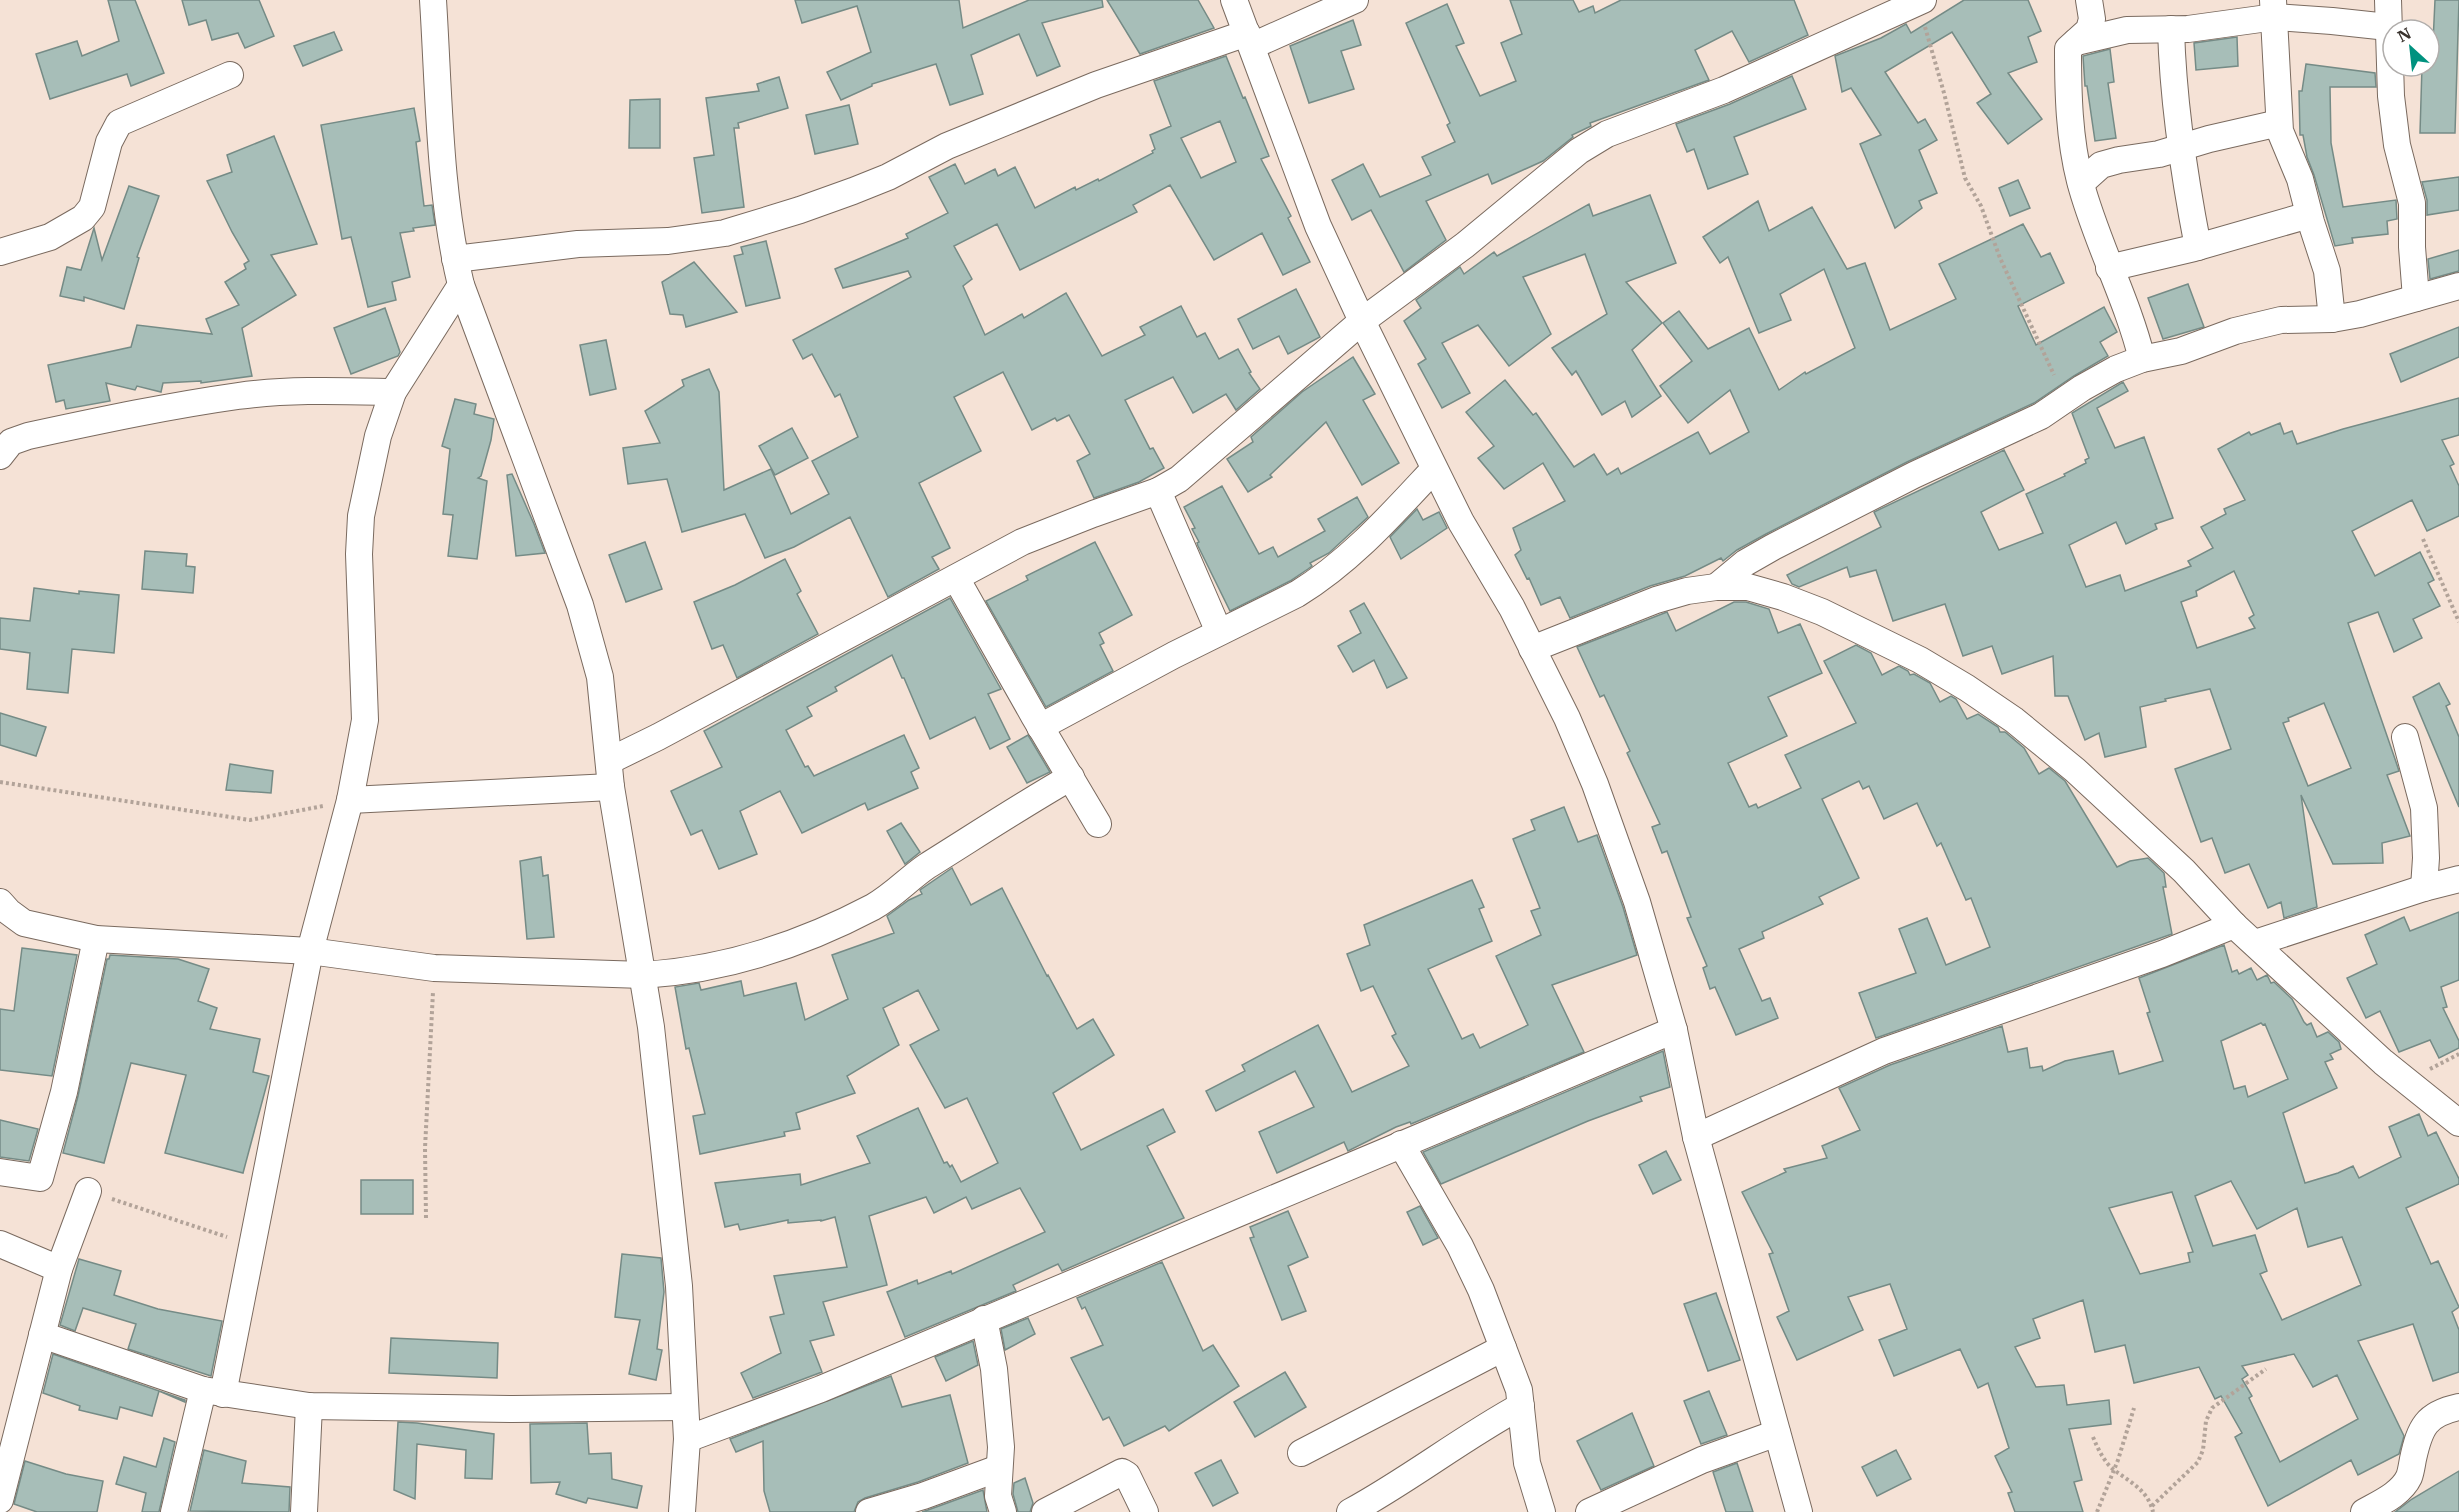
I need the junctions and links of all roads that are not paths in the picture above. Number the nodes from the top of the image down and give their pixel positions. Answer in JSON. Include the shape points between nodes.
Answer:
{"nodes":[{"id":1,"x":433,"y":0,"type":"edge"},
{"id":2,"x":1234,"y":0,"type":"edge"},
{"id":3,"x":1355,"y":0,"type":"edge"},
{"id":4,"x":2089,"y":0,"type":"edge"},
{"id":5,"x":2388,"y":0,"type":"edge"},
{"id":6,"x":1921,"y":1,"type":"edge"},
{"id":7,"x":2274,"y":9,"type":"edge"},
{"id":8,"x":2388,"y":18,"type":"edge"},
{"id":9,"x":2381,"y":26,"type":"edge"},
{"id":10,"x":2171,"y":29,"type":"junction"},
{"id":11,"x":1249,"y":40,"type":"junction"},
{"id":12,"x":2076,"y":42,"type":"junction"},
{"id":13,"x":230,"y":75,"type":"dead end"},
{"id":14,"x":2391,"y":78,"type":"edge"},
{"id":15,"x":2279,"y":123,"type":"junction"},
{"id":16,"x":2180,"y":148,"type":"junction"},
{"id":17,"x":2081,"y":183,"type":"junction"},
{"id":18,"x":2309,"y":215,"type":"junction"},
{"id":19,"x":2198,"y":247,"type":"junction"},
{"id":20,"x":0,"y":252,"type":"edge"},
{"id":21,"x":455,"y":259,"type":"junction"},
{"id":22,"x":2109,"y":268,"type":"junction"},
{"id":23,"x":461,"y":285,"type":"junction"},
{"id":24,"x":2459,"y":286,"type":"edge"},
{"id":25,"x":2416,"y":298,"type":"junction"},
{"id":26,"x":2332,"y":319,"type":"junction"},
{"id":27,"x":1362,"y":321,"type":"junction"},
{"id":28,"x":2142,"y":359,"type":"junction"},
{"id":29,"x":393,"y":392,"type":"junction"},
{"id":30,"x":0,"y":456,"type":"edge"},
{"id":31,"x":1434,"y":469,"type":"junction"},
{"id":32,"x":1158,"y":491,"type":"junction"},
{"id":33,"x":956,"y":578,"type":"junction"},
{"id":34,"x":1716,"y":587,"type":"junction"},
{"id":35,"x":1219,"y":632,"type":"junction"},
{"id":36,"x":1532,"y":650,"type":"junction"},
{"id":37,"x":1040,"y":727,"type":"junction"},
{"id":38,"x":2404,"y":737,"type":"dead end"},
{"id":39,"x":609,"y":761,"type":"junction"},
{"id":40,"x":1071,"y":777,"type":"junction"},
{"id":41,"x":611,"y":787,"type":"junction"},
{"id":42,"x":350,"y":800,"type":"junction"},
{"id":43,"x":1098,"y":824,"type":"dead end"},
{"id":44,"x":2459,"y":879,"type":"edge"},
{"id":45,"x":2424,"y":888,"type":"junction"},
{"id":46,"x":0,"y":902,"type":"edge"},
{"id":47,"x":2234,"y":925,"type":"junction"},
{"id":48,"x":96,"y":939,"type":"junction"},
{"id":49,"x":2255,"y":943,"type":"junction"},
{"id":50,"x":310,"y":951,"type":"junction"},
{"id":51,"x":643,"y":975,"type":"junction"},
{"id":52,"x":1674,"y":1030,"type":"junction"},
{"id":53,"x":2459,"y":1123,"type":"edge"},
{"id":54,"x":1696,"y":1137,"type":"junction"},
{"id":55,"x":1401,"y":1144,"type":"junction"},
{"id":56,"x":0,"y":1172,"type":"edge"},
{"id":57,"x":88,"y":1191,"type":"road end"},
{"id":58,"x":0,"y":1244,"type":"edge"},
{"id":59,"x":59,"y":1269,"type":"junction"},
{"id":60,"x":984,"y":1319,"type":"junction"},
{"id":61,"x":42,"y":1335,"type":"junction"},
{"id":62,"x":1503,"y":1348,"type":"junction"},
{"id":63,"x":213,"y":1392,"type":"junction"},
{"id":64,"x":309,"y":1406,"type":"junction"},
{"id":65,"x":1521,"y":1406,"type":"junction"},
{"id":66,"x":684,"y":1407,"type":"junction"},
{"id":67,"x":2459,"y":1407,"type":"edge"},
{"id":68,"x":1777,"y":1433,"type":"junction"},
{"id":69,"x":687,"y":1439,"type":"junction"},
{"id":70,"x":1301,"y":1453,"type":"dead end"},
{"id":71,"x":999,"y":1468,"type":"junction"},
{"id":72,"x":0,"y":1500,"type":"edge"},
{"id":73,"x":174,"y":1512,"type":"edge"},
{"id":74,"x":304,"y":1512,"type":"edge"},
{"id":75,"x":682,"y":1512,"type":"edge"},
{"id":76,"x":869,"y":1512,"type":"edge"},
{"id":77,"x":1003,"y":1512,"type":"edge"},
{"id":78,"x":1045,"y":1512,"type":"edge"},
{"id":79,"x":1145,"y":1512,"type":"edge"},
{"id":80,"x":1350,"y":1512,"type":"edge"},
{"id":81,"x":1542,"y":1512,"type":"edge"},
{"id":82,"x":1589,"y":1512,"type":"edge"},
{"id":83,"x":1798,"y":1512,"type":"edge"},
{"id":84,"x":2364,"y":1512,"type":"edge"}],
"edges":[{"from":1,"to":21,"type":"street","via":[[440,129]]},
{"from":2,"to":11,"type":"street"},
{"from":3,"to":11,"type":"street"},
{"from":4,"to":12,"type":"street","via":[[2091,25]]},
{"from":5,"to":8,"type":"street"},
{"from":6,"to":27,"type":"street","via":[[1724,90],[1607,134],[1579,151],[1465,245]]},
{"from":7,"to":9,"type":"street"},
{"from":7,"to":10,"type":"street"},
{"from":7,"to":15,"type":"street"},
{"from":10,"to":12,"type":"street","via":[[2127,30]]},
{"from":10,"to":16,"type":"street"},
{"from":11,"to":21,"type":"street","via":[[1096,85],[947,146],[853,191],[724,233],[668,241],[578,244]]},
{"from":11,"to":27,"type":"street","via":[[1318,226]]},
{"from":12,"to":17,"type":"street","via":[[2068,49],[2068,84],[2072,146]]},
{"from":13,"to":20,"type":"street","via":[[119,123],[109,142],[92,207],[83,218],[50,237]]},
{"from":14,"to":25,"type":"street","via":[[2393,122],[2412,203]]},
{"from":15,"to":16,"type":"street"},
{"from":15,"to":18,"type":"street"},
{"from":16,"to":17,"type":"street","via":[[2101,165]]},
{"from":16,"to":19,"type":"street"},
{"from":17,"to":22,"type":"street"},
{"from":18,"to":19,"type":"street"},
{"from":18,"to":26,"type":"street","via":[[2327,271]]},
{"from":19,"to":22,"type":"street"},
{"from":21,"to":23,"type":"street"},
{"from":22,"to":28,"type":"street"},
{"from":23,"to":29,"type":"street"},
{"from":23,"to":39,"type":"street","via":[[580,605],[600,678]]},
{"from":24,"to":25,"type":"street"},
{"from":25,"to":26,"type":"street"},
{"from":26,"to":28,"type":"street","via":[[2281,320]]},
{"from":27,"to":31,"type":"street"},
{"from":27,"to":32,"type":"street","via":[[1179,479]]},
{"from":28,"to":34,"type":"street","via":[[2100,377],[2008,433],[1914,475],[1773,547]]},
{"from":29,"to":30,"type":"street","via":[[262,394],[160,409],[28,436],[11,442]]},
{"from":29,"to":42,"type":"street","via":[[378,436],[361,516],[365,720]]},
{"from":31,"to":35,"type":"street","via":[[1322,579]]},
{"from":31,"to":36,"type":"street"},
{"from":32,"to":33,"type":"street","via":[[1022,542]]},
{"from":32,"to":35,"type":"street"},
{"from":33,"to":37,"type":"street"},
{"from":33,"to":39,"type":"street"},
{"from":34,"to":36,"type":"street","via":[[1656,600]]},
{"from":34,"to":47,"type":"street","via":[[1748,587],[1822,612],[1967,688],[2075,770],[2184,871]]},
{"from":35,"to":37,"type":"street"},
{"from":36,"to":52,"type":"street","via":[[1595,784]]},
{"from":37,"to":40,"type":"street"},
{"from":38,"to":45,"type":"street","via":[[2424,808]]},
{"from":39,"to":41,"type":"street"},
{"from":40,"to":43,"type":"street"},
{"from":40,"to":51,"type":"street","via":[[925,868],[898,891],[851,917],[739,960],[700,970]]},
{"from":41,"to":42,"type":"street"},
{"from":41,"to":51,"type":"street"},
{"from":42,"to":50,"type":"street"},
{"from":44,"to":45,"type":"street"},
{"from":45,"to":49,"type":"street"},
{"from":46,"to":48,"type":"street","via":[[24,923]]},
{"from":47,"to":49,"type":"street"},
{"from":47,"to":54,"type":"street","via":[[1884,1051]]},
{"from":48,"to":50,"type":"street"},
{"from":48,"to":56,"type":"street","via":[[64,1092],[40,1178]]},
{"from":49,"to":53,"type":"street","via":[[2383,1062]]},
{"from":50,"to":51,"type":"street","via":[[434,968]]},
{"from":50,"to":63,"type":"street","via":[[253,1246]]},
{"from":51,"to":66,"type":"street","via":[[679,1286]]},
{"from":52,"to":54,"type":"street"},
{"from":52,"to":55,"type":"street"},
{"from":54,"to":68,"type":"street"},
{"from":55,"to":60,"type":"street"},
{"from":55,"to":62,"type":"street","via":[[1460,1246]]},
{"from":57,"to":59,"type":"street"},
{"from":58,"to":59,"type":"street"},
{"from":59,"to":61,"type":"street"},
{"from":60,"to":69,"type":"street","via":[[820,1389]]},
{"from":60,"to":71,"type":"street","via":[[994,1369],[1001,1447]]},
{"from":61,"to":63,"type":"street"},
{"from":61,"to":72,"type":"street"},
{"from":62,"to":65,"type":"street"},
{"from":62,"to":70,"type":"street"},
{"from":63,"to":64,"type":"street"},
{"from":63,"to":73,"type":"street"},
{"from":64,"to":66,"type":"street"},
{"from":64,"to":74,"type":"street"},
{"from":65,"to":80,"type":"street"},
{"from":65,"to":81,"type":"street","via":[[1527,1463]]},
{"from":66,"to":69,"type":"street"},
{"from":67,"to":84,"type":"street","via":[[2444,1410],[2428,1420],[2421,1431],[2409,1477],[2398,1492]]},
{"from":68,"to":82,"type":"street","via":[[1702,1460]]},
{"from":68,"to":83,"type":"street"},
{"from":69,"to":75,"type":"street"},
{"from":71,"to":76,"type":"street"},
{"from":71,"to":77,"type":"street","via":[[998,1496]]},
{"from":78,"to":79,"type":"street","via":[[1122,1472]]}]}
